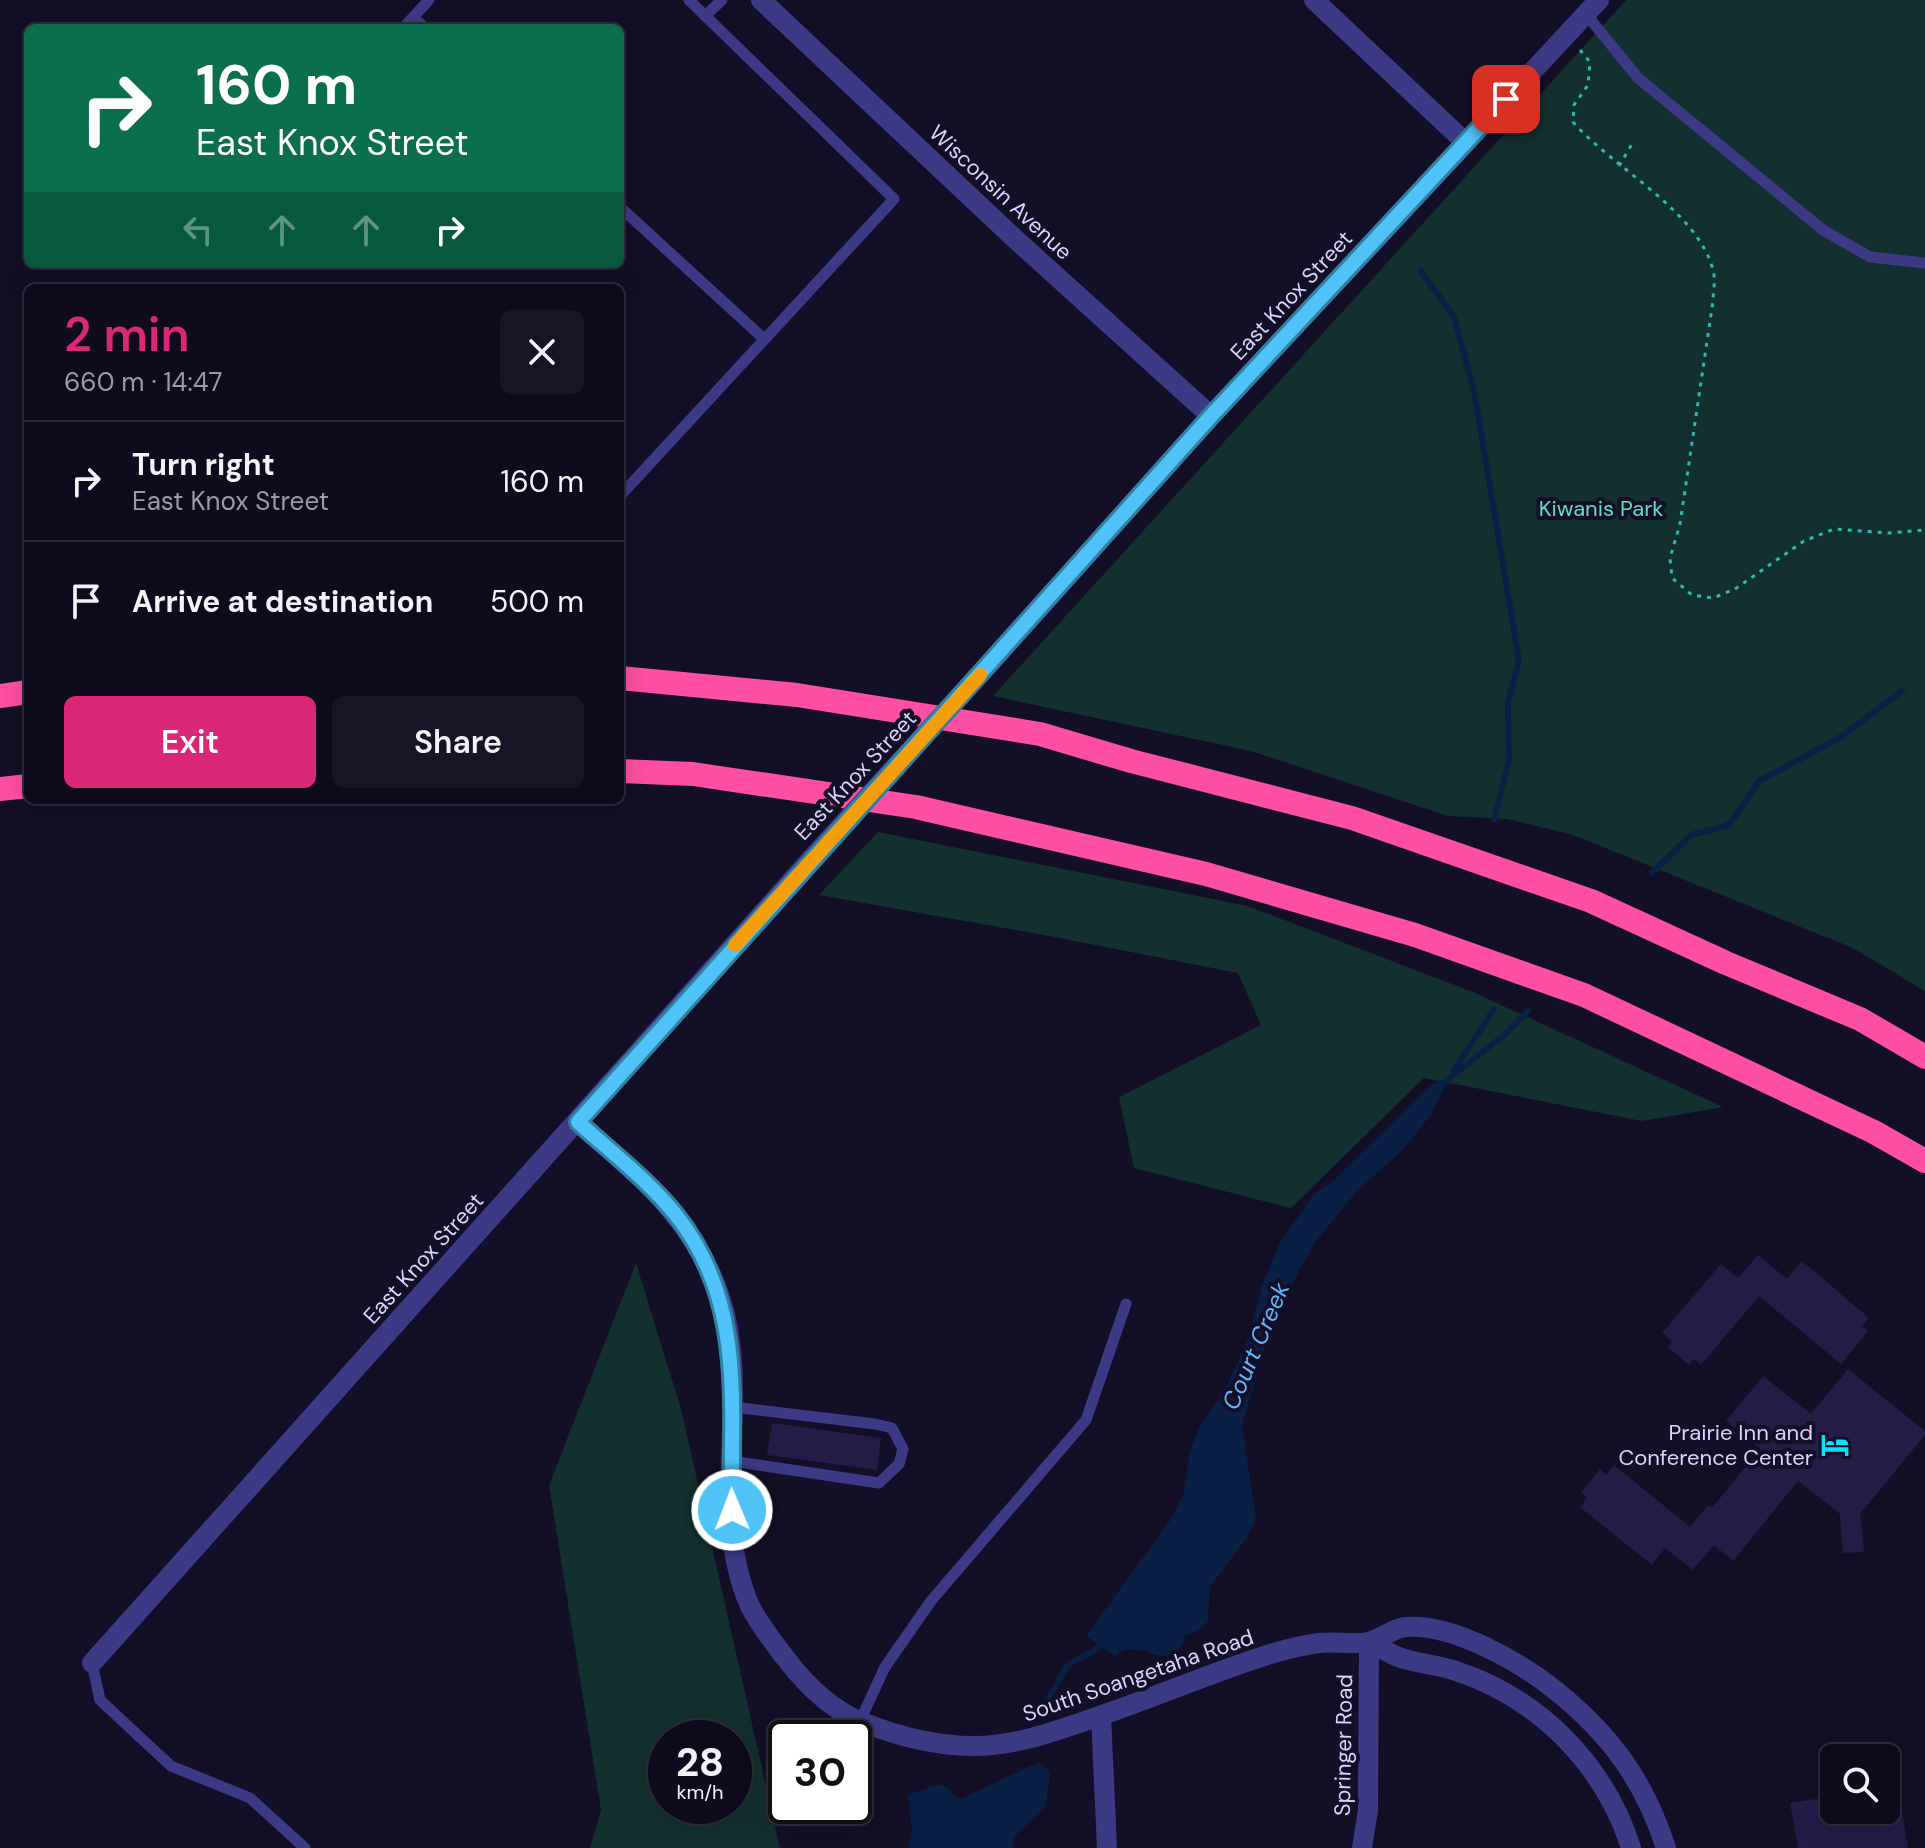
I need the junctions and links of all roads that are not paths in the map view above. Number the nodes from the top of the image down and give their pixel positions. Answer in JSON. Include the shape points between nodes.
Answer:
{"nodes":[{"id":1,"x":429,"y":0,"type":"edge"},
{"id":2,"x":689,"y":0,"type":"edge"},
{"id":3,"x":722,"y":0,"type":"edge"},
{"id":4,"x":761,"y":0,"type":"edge"},
{"id":5,"x":1314,"y":0,"type":"edge"},
{"id":6,"x":1592,"y":7,"type":"edge"},
{"id":7,"x":705,"y":16,"type":"junction"},
{"id":8,"x":413,"y":17,"type":"junction"},
{"id":9,"x":407,"y":24,"type":"edge"},
{"id":10,"x":421,"y":24,"type":"edge"},
{"id":11,"x":1466,"y":143,"type":"junction"},
{"id":12,"x":624,"y":211,"type":"edge"},
{"id":13,"x":1925,"y":263,"type":"edge"},
{"id":14,"x":764,"y":339,"type":"junction"},
{"id":15,"x":1211,"y":416,"type":"junction"},
{"id":16,"x":624,"y":492,"type":"edge"},
{"id":17,"x":624,"y":678,"type":"edge"},
{"id":18,"x":24,"y":693,"type":"edge"},
{"id":19,"x":0,"y":696,"type":"edge"},
{"id":20,"x":624,"y":771,"type":"edge"},
{"id":21,"x":24,"y":786,"type":"edge"},
{"id":22,"x":0,"y":789,"type":"edge"},
{"id":23,"x":1925,"y":1057,"type":"edge"},
{"id":24,"x":578,"y":1122,"type":"junction"},
{"id":25,"x":1874,"y":1132,"type":"junction"},
{"id":26,"x":1925,"y":1161,"type":"edge"},
{"id":27,"x":1925,"y":1172,"type":"edge"},
{"id":28,"x":1126,"y":1304,"type":"dead end"},
{"id":29,"x":733,"y":1407,"type":"junction"},
{"id":30,"x":731,"y":1461,"type":"junction"},
{"id":31,"x":1369,"y":1642,"type":"junction"},
{"id":32,"x":92,"y":1663,"type":"joint"},
{"id":33,"x":1101,"y":1715,"type":"junction"},
{"id":34,"x":858,"y":1720,"type":"edge"},
{"id":35,"x":860,"y":1720,"type":"edge"},
{"id":36,"x":872,"y":1725,"type":"edge"},
{"id":37,"x":305,"y":1848,"type":"edge"},
{"id":38,"x":1107,"y":1848,"type":"edge"},
{"id":39,"x":1362,"y":1848,"type":"edge"},
{"id":40,"x":1631,"y":1848,"type":"edge"},
{"id":41,"x":1666,"y":1848,"type":"edge"}],
"edges":[{"from":1,"to":8,"type":"lane"},
{"from":2,"to":7,"type":"lane"},
{"from":3,"to":7,"type":"lane"},
{"from":4,"to":15,"type":"street","name":"Wisconsin Avenue"},
{"from":5,"to":11,"type":"street"},
{"from":6,"to":11,"type":"street","name":"East Knox Street"},
{"from":6,"to":13,"type":"lane","via":[[1638,78],[1823,230],[1870,257]]},
{"from":7,"to":14,"type":"lane","via":[[894,199]]},
{"from":8,"to":9,"type":"lane"},
{"from":8,"to":10,"type":"lane"},
{"from":11,"to":15,"type":"street","name":"East Knox Street"},
{"from":12,"to":14,"type":"lane"},
{"from":14,"to":16,"type":"lane"},
{"from":15,"to":24,"type":"street","name":"East Knox Street","bridge":true},
{"from":17,"to":23,"type":"highway","via":[[797,695],[1040,734],[1352,818],[1591,901],[1860,1019]]},
{"from":18,"to":19,"type":"highway"},
{"from":20,"to":25,"type":"highway","via":[[693,774],[916,807],[1206,874],[1415,935],[1584,995]]},
{"from":21,"to":22,"type":"highway"},
{"from":24,"to":29,"type":"street","name":"South Soangetaha Road","via":[[658,1195],[699,1247],[729,1335]]},
{"from":24,"to":32,"type":"street","name":"East Knox Street"},
{"from":25,"to":26,"type":"highway"},
{"from":25,"to":27,"type":"highway"},
{"from":28,"to":35,"type":"lane","via":[[1086,1420],[931,1601],[885,1667]]},
{"from":29,"to":30,"type":"street","name":"South Soangetaha Road"},
{"from":29,"to":30,"type":"lane","via":[[892,1428],[903,1449],[899,1464],[879,1483]]},
{"from":30,"to":34,"type":"street","name":"South Soangetaha Road","via":[[734,1541],[750,1605],[793,1669],[819,1695]]},
{"from":31,"to":33,"type":"street","name":"South Soangetaha Road","via":[[1319,1643],[1259,1657]]},
{"from":31,"to":39,"type":"street","name":"Springer Road","via":[[1368,1810]]},
{"from":31,"to":40,"type":"street","name":"South Soangetaha Road","via":[[1398,1657],[1484,1682],[1540,1716],[1596,1775]]},
{"from":31,"to":41,"type":"street","name":"South Soangetaha Road","via":[[1404,1627],[1434,1630],[1468,1640],[1531,1671],[1587,1717],[1622,1757],[1644,1791]]},
{"from":32,"to":37,"type":"lane","via":[[100,1700],[171,1766],[250,1798]]},
{"from":33,"to":36,"type":"street","name":"South Soangetaha Road","via":[[1041,1735],[974,1746],[938,1743]]},
{"from":33,"to":38,"type":"street"}]}
